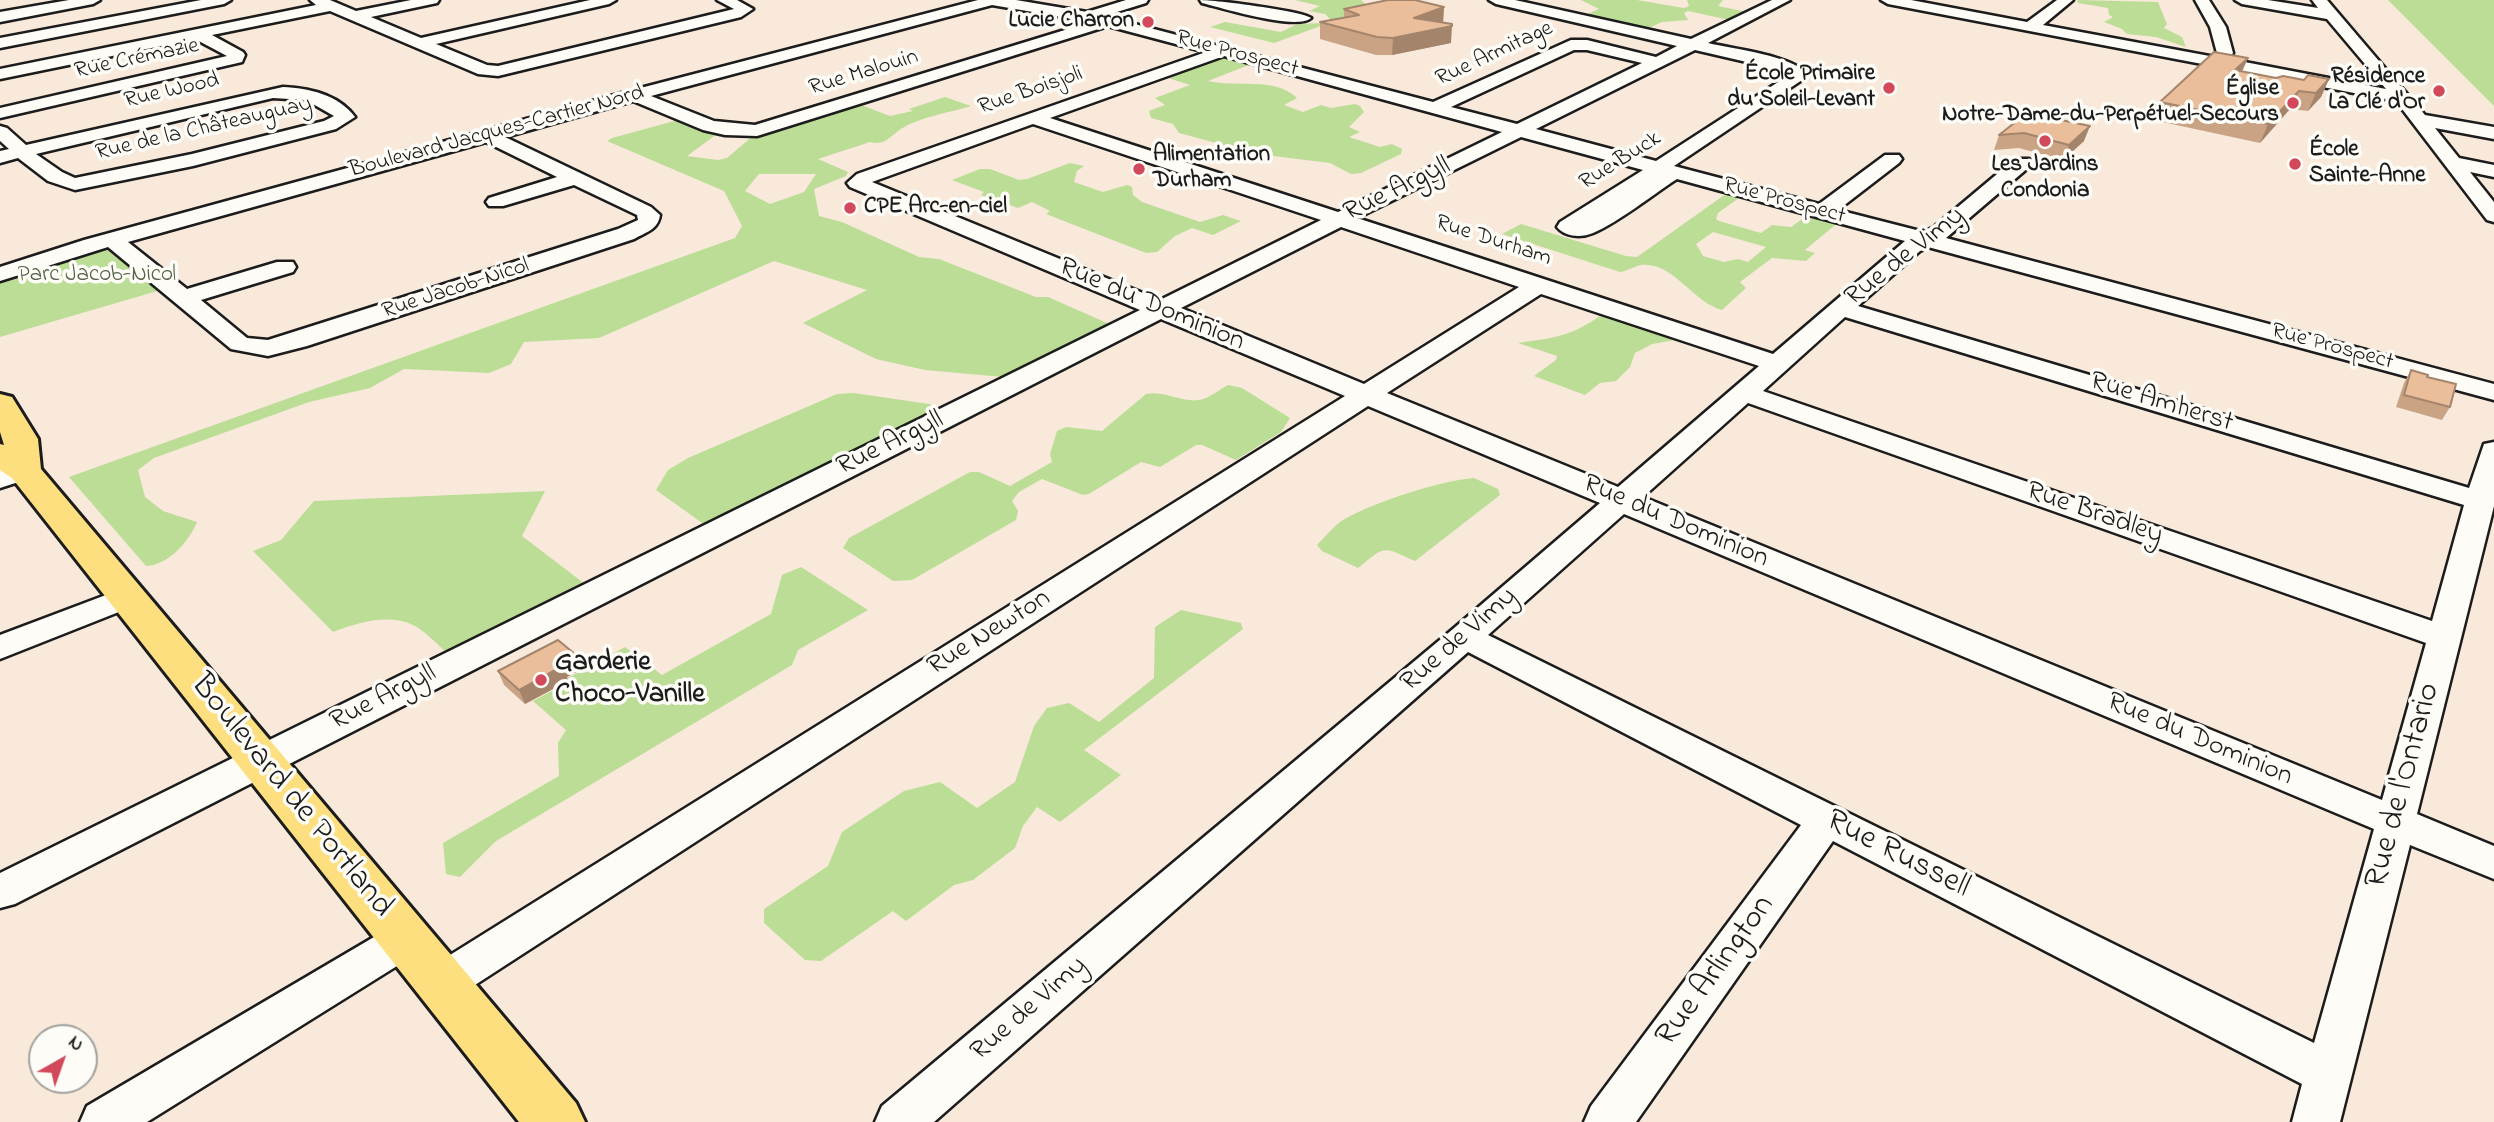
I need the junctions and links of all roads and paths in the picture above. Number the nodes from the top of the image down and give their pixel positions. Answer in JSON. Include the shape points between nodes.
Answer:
{"nodes":[{"id":1,"x":93,"y":0,"type":"edge"},
{"id":2,"x":224,"y":0,"type":"edge"},
{"id":3,"x":432,"y":0,"type":"edge"},
{"id":4,"x":609,"y":0,"type":"edge"},
{"id":5,"x":724,"y":0,"type":"edge"},
{"id":6,"x":977,"y":0,"type":"edge"},
{"id":7,"x":986,"y":0,"type":"edge"},
{"id":8,"x":993,"y":0,"type":"edge"},
{"id":9,"x":1020,"y":0,"type":"edge"},
{"id":10,"x":1141,"y":0,"type":"edge"},
{"id":11,"x":1207,"y":0,"type":"edge"},
{"id":12,"x":1496,"y":0,"type":"edge"},
{"id":13,"x":1781,"y":0,"type":"edge"},
{"id":14,"x":1888,"y":0,"type":"edge"},
{"id":15,"x":2065,"y":0,"type":"edge"},
{"id":16,"x":2202,"y":0,"type":"edge"},
{"id":17,"x":2242,"y":0,"type":"edge"},
{"id":18,"x":2319,"y":0,"type":"edge"},
{"id":19,"x":324,"y":3,"type":"edge"},
{"id":20,"x":1081,"y":15,"type":"junction"},
{"id":21,"x":2331,"y":15,"type":"junction"},
{"id":22,"x":354,"y":16,"type":"junction"},
{"id":23,"x":0,"y":17,"type":"edge"},
{"id":24,"x":1303,"y":18,"type":"dead end"},
{"id":25,"x":1107,"y":21,"type":"junction"},
{"id":26,"x":902,"y":23,"type":"junction"},
{"id":27,"x":2031,"y":26,"type":"junction"},
{"id":28,"x":198,"y":34,"type":"junction"},
{"id":29,"x":0,"y":43,"type":"edge"},
{"id":30,"x":419,"y":43,"type":"junction"},
{"id":31,"x":1692,"y":44,"type":"junction"},
{"id":32,"x":1223,"y":51,"type":"junction"},
{"id":33,"x":1658,"y":62,"type":"junction"},
{"id":34,"x":2219,"y":63,"type":"junction"},
{"id":35,"x":0,"y":74,"type":"edge"},
{"id":36,"x":635,"y":95,"type":"junction"},
{"id":37,"x":2402,"y":97,"type":"junction"},
{"id":38,"x":1434,"y":108,"type":"junction"},
{"id":39,"x":0,"y":113,"type":"edge"},
{"id":40,"x":1032,"y":118,"type":"junction"},
{"id":41,"x":2417,"y":119,"type":"junction"},
{"id":42,"x":342,"y":120,"type":"joint"},
{"id":43,"x":1521,"y":131,"type":"junction"},
{"id":44,"x":0,"y":132,"type":"edge"},
{"id":45,"x":2494,"y":133,"type":"edge"},
{"id":46,"x":489,"y":136,"type":"junction"},
{"id":47,"x":24,"y":151,"type":"junction"},
{"id":48,"x":0,"y":157,"type":"edge"},
{"id":49,"x":1892,"y":159,"type":"dead end"},
{"id":50,"x":2450,"y":162,"type":"junction"},
{"id":51,"x":2022,"y":163,"type":"dead end"},
{"id":52,"x":1667,"y":170,"type":"junction"},
{"id":53,"x":2494,"y":172,"type":"edge"},
{"id":54,"x":575,"y":178,"type":"junction"},
{"id":55,"x":857,"y":183,"type":"joint"},
{"id":56,"x":496,"y":202,"type":"dead end"},
{"id":57,"x":1822,"y":212,"type":"junction"},
{"id":58,"x":2494,"y":216,"type":"edge"},
{"id":59,"x":1339,"y":219,"type":"junction"},
{"id":60,"x":1926,"y":240,"type":"junction"},
{"id":61,"x":102,"y":243,"type":"junction"},
{"id":62,"x":0,"y":267,"type":"edge"},
{"id":63,"x":285,"y":267,"type":"dead end"},
{"id":64,"x":0,"y":274,"type":"edge"},
{"id":65,"x":1538,"y":285,"type":"junction"},
{"id":66,"x":184,"y":298,"type":"junction"},
{"id":67,"x":1841,"y":308,"type":"junction"},
{"id":68,"x":1162,"y":310,"type":"junction"},
{"id":69,"x":1777,"y":364,"type":"junction"},
{"id":70,"x":2494,"y":392,"type":"edge"},
{"id":71,"x":1744,"y":393,"type":"junction"},
{"id":72,"x":1366,"y":395,"type":"junction"},
{"id":73,"x":0,"y":404,"type":"edge"},
{"id":74,"x":2494,"y":450,"type":"edge"},
{"id":75,"x":8,"y":468,"type":"edge"},
{"id":76,"x":1620,"y":501,"type":"junction"},
{"id":77,"x":2480,"y":501,"type":"junction"},
{"id":78,"x":127,"y":597,"type":"junction"},
{"id":79,"x":1465,"y":637,"type":"junction"},
{"id":80,"x":2444,"y":637,"type":"junction"},
{"id":81,"x":0,"y":648,"type":"edge"},
{"id":82,"x":261,"y":762,"type":"junction"},
{"id":83,"x":1826,"y":820,"type":"junction"},
{"id":84,"x":2395,"y":822,"type":"junction"},
{"id":85,"x":2494,"y":863,"type":"edge"},
{"id":86,"x":0,"y":892,"type":"edge"},
{"id":87,"x":406,"y":939,"type":"junction"},
{"id":88,"x":442,"y":984,"type":"junction"},
{"id":89,"x":2329,"y":1074,"type":"junction"},
{"id":90,"x":104,"y":1122,"type":"edge"},
{"id":91,"x":555,"y":1122,"type":"edge"},
{"id":92,"x":899,"y":1122,"type":"edge"},
{"id":93,"x":1608,"y":1122,"type":"edge"},
{"id":94,"x":2316,"y":1122,"type":"edge"}],
"edges":[{"from":1,"to":23,"type":"street"},
{"from":2,"to":29,"type":"street"},
{"from":3,"to":22,"type":"street"},
{"from":4,"to":30,"type":"street"},
{"from":5,"to":30,"type":"street","via":[[746,9],[498,71]]},
{"from":6,"to":26,"type":"street","name":"Boulevard Jacques-Cartier Nord"},
{"from":7,"to":8,"type":"street","name":"Rue Prospect"},
{"from":8,"to":20,"type":"street","name":"Rue Prospect"},
{"from":8,"to":26,"type":"street","name":"Boulevard Jacques-Cartier Nord"},
{"from":9,"to":20,"type":"street","name":"Rue Prospect"},
{"from":10,"to":20,"type":"street"},
{"from":11,"to":24,"type":"street"},
{"from":12,"to":31,"type":"street"},
{"from":13,"to":31,"type":"street","name":"Rue Argyll"},
{"from":14,"to":27,"type":"street"},
{"from":15,"to":27,"type":"street"},
{"from":16,"to":34,"type":"street","via":[[2218,27],[2225,52]]},
{"from":17,"to":21,"type":"street"},
{"from":18,"to":21,"type":"street"},
{"from":19,"to":22,"type":"street"},
{"from":19,"to":28,"type":"street"},
{"from":20,"to":25,"type":"street","name":"Rue Prospect"},
{"from":21,"to":37,"type":"street"},
{"from":22,"to":30,"type":"street"},
{"from":25,"to":32,"type":"street","name":"Rue Prospect"},
{"from":25,"to":36,"type":"street","name":"Rue Malouin","via":[[757,130],[717,129]]},
{"from":26,"to":36,"type":"street","name":"Boulevard Jacques-Cartier Nord"},
{"from":27,"to":34,"type":"street"},
{"from":28,"to":35,"type":"street"},
{"from":28,"to":39,"type":"street","name":"Rue Crémazie","via":[[237,55],[236,59]]},
{"from":31,"to":33,"type":"street","name":"Rue Argyll"},
{"from":31,"to":52,"type":"street","name":"Rue Buck","via":[[1794,69],[1798,74]]},
{"from":32,"to":38,"type":"street","name":"Rue Prospect"},
{"from":32,"to":40,"type":"street","name":"Rue Boisjoli"},
{"from":33,"to":38,"type":"street","name":"Rue Armitage","via":[[1571,45]]},
{"from":33,"to":43,"type":"street","name":"Rue Argyll"},
{"from":34,"to":37,"type":"street"},
{"from":36,"to":46,"type":"street","name":"Boulevard Jacques-Cartier Nord"},
{"from":37,"to":41,"type":"street"},
{"from":38,"to":43,"type":"street","name":"Rue Prospect"},
{"from":40,"to":55,"type":"street","name":"Rue Boisjoli"},
{"from":40,"to":59,"type":"street","name":"Rue Durham"},
{"from":41,"to":45,"type":"street"},
{"from":41,"to":50,"type":"street"},
{"from":42,"to":47,"type":"street","name":"Rue de la Châteauguay","via":[[203,158],[75,184],[61,181]]},
{"from":42,"to":47,"type":"street","name":"Rue Wood","via":[[345,115],[304,93],[283,92]]},
{"from":43,"to":52,"type":"street","name":"Rue Prospect"},
{"from":43,"to":59,"type":"street","name":"Rue Argyll"},
{"from":44,"to":47,"type":"street"},
{"from":46,"to":54,"type":"street","name":"Rue Jacob-Nicol"},
{"from":46,"to":61,"type":"street","name":"Boulevard Jacques-Cartier Nord"},
{"from":47,"to":48,"type":"street","name":"Rue Wood"},
{"from":49,"to":57,"type":"street"},
{"from":50,"to":53,"type":"street"},
{"from":50,"to":58,"type":"street"},
{"from":51,"to":60,"type":"street","name":"Rue de Vimy","via":[[1942,232]]},
{"from":52,"to":57,"type":"street","name":"Rue Prospect"},
{"from":54,"to":56,"type":"street"},
{"from":54,"to":66,"type":"street","name":"Rue Jacob-Nicol","via":[[644,211],[648,223],[626,234],[277,346],[240,344]]},
{"from":55,"to":68,"type":"street","name":"Rue du Dominion"},
{"from":57,"to":60,"type":"street","name":"Rue Prospect"},
{"from":59,"to":65,"type":"street","name":"Rue Durham"},
{"from":59,"to":68,"type":"street","name":"Rue Argyll"},
{"from":60,"to":67,"type":"street","name":"Rue de Vimy","via":[[1912,246]]},
{"from":60,"to":70,"type":"street","name":"Rue Prospect"},
{"from":61,"to":62,"type":"street","name":"Boulevard Jacques-Cartier Nord"},
{"from":61,"to":64,"type":"street","name":"Boulevard Jacques-Cartier Nord"},
{"from":61,"to":66,"type":"street","name":"Rue Jacob-Nicol"},
{"from":63,"to":66,"type":"street"},
{"from":65,"to":69,"type":"street","name":"Rue Durham"},
{"from":65,"to":72,"type":"street","name":"Rue Newton"},
{"from":67,"to":69,"type":"street","name":"Rue de Vimy"},
{"from":67,"to":77,"type":"street","name":"Rue Amherst"},
{"from":68,"to":72,"type":"street","name":"Rue du Dominion"},
{"from":68,"to":82,"type":"street","name":"Rue Argyll"},
{"from":69,"to":71,"type":"street","name":"Rue de Vimy"},
{"from":71,"to":76,"type":"street","name":"Rue de Vimy"},
{"from":71,"to":80,"type":"street","name":"Rue Bradley"},
{"from":72,"to":76,"type":"street","name":"Rue du Dominion"},
{"from":72,"to":88,"type":"street","name":"Rue Newton"},
{"from":73,"to":75,"type":"main road","name":"Boulevard de Portland","via":[[21,439]]},
{"from":74,"to":77,"type":"street","name":"Rue de l'Ontario"},
{"from":75,"to":78,"type":"main road","name":"Boulevard de Portland"},
{"from":76,"to":79,"type":"street","name":"Rue de Vimy"},
{"from":76,"to":84,"type":"street","name":"Rue du Dominion"},
{"from":77,"to":80,"type":"street","name":"Rue de l'Ontario"},
{"from":78,"to":81,"type":"street"},
{"from":78,"to":82,"type":"main road","name":"Boulevard de Portland"},
{"from":79,"to":83,"type":"street","name":"Rue Russell"},
{"from":79,"to":92,"type":"street","name":"Rue de Vimy"},
{"from":80,"to":84,"type":"street","name":"Rue de l'Ontario"},
{"from":82,"to":86,"type":"street","name":"Rue Argyll"},
{"from":82,"to":87,"type":"main road","name":"Boulevard de Portland"},
{"from":83,"to":89,"type":"street","name":"Rue Russell"},
{"from":83,"to":93,"type":"street","name":"Rue Arlington"},
{"from":84,"to":85,"type":"street","name":"Rue du Dominion"},
{"from":84,"to":89,"type":"street","name":"Rue de l'Ontario"},
{"from":87,"to":88,"type":"main road","name":"Boulevard de Portland"},
{"from":87,"to":90,"type":"street"},
{"from":88,"to":91,"type":"main road","name":"Boulevard de Portland"},
{"from":89,"to":94,"type":"street","name":"Rue de l'Ontario"}]}
